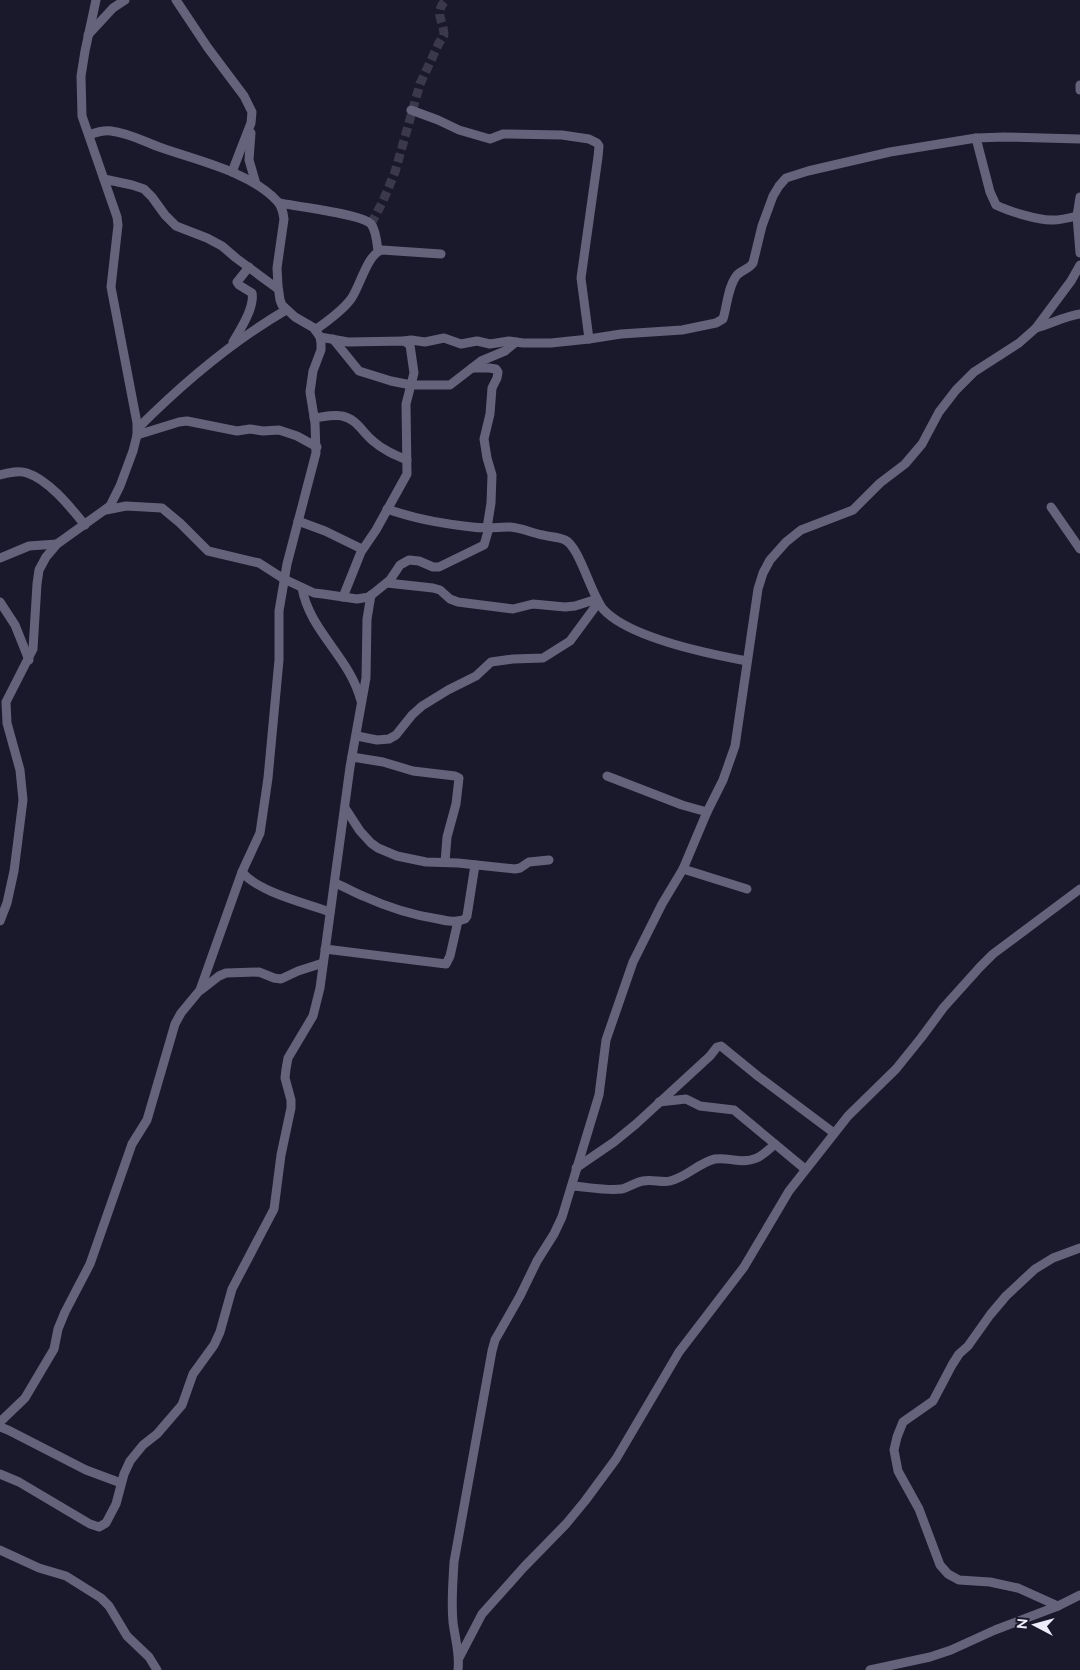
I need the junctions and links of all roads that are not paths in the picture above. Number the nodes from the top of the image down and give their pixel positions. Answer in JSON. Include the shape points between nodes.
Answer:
{"nodes":[{"id":1,"x":96,"y":0,"type":"edge"},
{"id":2,"x":125,"y":0,"type":"edge"},
{"id":3,"x":176,"y":0,"type":"edge"},
{"id":4,"x":88,"y":35,"type":"junction"},
{"id":5,"x":1080,"y":85,"type":"edge"},
{"id":6,"x":1080,"y":90,"type":"edge"},
{"id":7,"x":411,"y":110,"type":"dead end"},
{"id":8,"x":251,"y":123,"type":"junction"},
{"id":9,"x":89,"y":135,"type":"junction"},
{"id":10,"x":976,"y":138,"type":"junction"},
{"id":11,"x":1080,"y":139,"type":"edge"},
{"id":12,"x":232,"y":172,"type":"junction"},
{"id":13,"x":104,"y":179,"type":"junction"},
{"id":14,"x":256,"y":184,"type":"junction"},
{"id":15,"x":1080,"y":197,"type":"edge"},
{"id":16,"x":279,"y":203,"type":"junction"},
{"id":17,"x":1077,"y":216,"type":"junction"},
{"id":18,"x":378,"y":251,"type":"junction"},
{"id":19,"x":1080,"y":253,"type":"edge"},
{"id":20,"x":441,"y":254,"type":"dead end"},
{"id":21,"x":1080,"y":264,"type":"edge"},
{"id":22,"x":249,"y":267,"type":"junction"},
{"id":23,"x":278,"y":289,"type":"junction"},
{"id":24,"x":286,"y":310,"type":"junction"},
{"id":25,"x":1080,"y":314,"type":"edge"},
{"id":26,"x":1036,"y":328,"type":"junction"},
{"id":27,"x":318,"y":334,"type":"junction"},
{"id":28,"x":333,"y":339,"type":"junction"},
{"id":29,"x":589,"y":339,"type":"junction"},
{"id":30,"x":404,"y":341,"type":"junction"},
{"id":31,"x":516,"y":342,"type":"junction"},
{"id":32,"x":232,"y":345,"type":"junction"},
{"id":33,"x":472,"y":368,"type":"junction"},
{"id":34,"x":411,"y":385,"type":"junction"},
{"id":35,"x":314,"y":418,"type":"junction"},
{"id":36,"x":138,"y":431,"type":"junction"},
{"id":37,"x":317,"y":447,"type":"junction"},
{"id":38,"x":407,"y":460,"type":"junction"},
{"id":39,"x":0,"y":474,"type":"edge"},
{"id":40,"x":1051,"y":507,"type":"dead end"},
{"id":41,"x":388,"y":509,"type":"junction"},
{"id":42,"x":106,"y":510,"type":"junction"},
{"id":43,"x":298,"y":522,"type":"junction"},
{"id":44,"x":85,"y":525,"type":"junction"},
{"id":45,"x":488,"y":528,"type":"junction"},
{"id":46,"x":57,"y":544,"type":"junction"},
{"id":47,"x":1080,"y":548,"type":"edge"},
{"id":48,"x":362,"y":549,"type":"junction"},
{"id":49,"x":0,"y":558,"type":"edge"},
{"id":50,"x":284,"y":579,"type":"junction"},
{"id":51,"x":388,"y":583,"type":"junction"},
{"id":52,"x":302,"y":588,"type":"junction"},
{"id":53,"x":371,"y":595,"type":"junction"},
{"id":54,"x":343,"y":597,"type":"junction"},
{"id":55,"x":598,"y":601,"type":"junction"},
{"id":56,"x":0,"y":602,"type":"edge"},
{"id":57,"x":29,"y":660,"type":"junction"},
{"id":58,"x":747,"y":661,"type":"junction"},
{"id":59,"x":3,"y":704,"type":"edge"},
{"id":60,"x":362,"y":706,"type":"junction"},
{"id":61,"x":356,"y":736,"type":"junction"},
{"id":62,"x":352,"y":757,"type":"junction"},
{"id":63,"x":608,"y":776,"type":"dead end"},
{"id":64,"x":345,"y":808,"type":"junction"},
{"id":65,"x":707,"y":812,"type":"junction"},
{"id":66,"x":549,"y":860,"type":"dead end"},
{"id":67,"x":445,"y":862,"type":"junction"},
{"id":68,"x":475,"y":865,"type":"junction"},
{"id":69,"x":683,"y":869,"type":"junction"},
{"id":70,"x":242,"y":872,"type":"junction"},
{"id":71,"x":335,"y":883,"type":"junction"},
{"id":72,"x":747,"y":889,"type":"dead end"},
{"id":73,"x":1080,"y":889,"type":"edge"},
{"id":74,"x":330,"y":912,"type":"junction"},
{"id":75,"x":0,"y":921,"type":"edge"},
{"id":76,"x":458,"y":921,"type":"junction"},
{"id":77,"x":325,"y":950,"type":"junction"},
{"id":78,"x":324,"y":962,"type":"junction"},
{"id":79,"x":200,"y":990,"type":"junction"},
{"id":80,"x":659,"y":1102,"type":"junction"},
{"id":81,"x":834,"y":1133,"type":"junction"},
{"id":82,"x":774,"y":1144,"type":"junction"},
{"id":83,"x":576,"y":1168,"type":"junction"},
{"id":84,"x":805,"y":1169,"type":"junction"},
{"id":85,"x":572,"y":1186,"type":"junction"},
{"id":86,"x":1080,"y":1248,"type":"edge"},
{"id":87,"x":0,"y":1422,"type":"edge"},
{"id":88,"x":0,"y":1427,"type":"edge"},
{"id":89,"x":0,"y":1474,"type":"edge"},
{"id":90,"x":121,"y":1483,"type":"junction"},
{"id":91,"x":0,"y":1550,"type":"edge"},
{"id":92,"x":1080,"y":1595,"type":"edge"},
{"id":93,"x":1058,"y":1606,"type":"junction"},
{"id":94,"x":459,"y":1658,"type":"junction"},
{"id":95,"x":157,"y":1670,"type":"edge"},
{"id":96,"x":458,"y":1670,"type":"edge"},
{"id":97,"x":870,"y":1670,"type":"edge"}],
"edges":[{"from":1,"to":4,"type":"street"},
{"from":2,"to":4,"type":"street"},
{"from":3,"to":8,"type":"street","via":[[244,96],[252,112]]},
{"from":4,"to":9,"type":"street","via":[[81,87],[82,116]]},
{"from":5,"to":6,"type":"street"},
{"from":7,"to":29,"type":"street","via":[[490,139],[503,134],[562,135],[597,143],[598,157],[581,278]]},
{"from":8,"to":12,"type":"street"},
{"from":8,"to":14,"type":"street","via":[[249,160]]},
{"from":9,"to":12,"type":"street","via":[[100,131],[120,132]]},
{"from":9,"to":13,"type":"street"},
{"from":10,"to":11,"type":"street"},
{"from":10,"to":17,"type":"street","via":[[996,205],[1046,220]]},
{"from":10,"to":29,"type":"street","via":[[890,152],[786,178],[773,196],[753,263],[734,280],[721,321],[682,330]]},
{"from":12,"to":14,"type":"street"},
{"from":13,"to":22,"type":"street","via":[[144,189],[176,226],[222,246]]},
{"from":13,"to":36,"type":"street","via":[[117,217],[111,287]]},
{"from":14,"to":16,"type":"street"},
{"from":15,"to":17,"type":"street"},
{"from":16,"to":18,"type":"street","via":[[366,221],[372,226]]},
{"from":16,"to":23,"type":"street","via":[[284,219]]},
{"from":17,"to":19,"type":"street"},
{"from":18,"to":20,"type":"street"},
{"from":18,"to":27,"type":"street","via":[[351,298]]},
{"from":21,"to":26,"type":"street"},
{"from":22,"to":23,"type":"street"},
{"from":22,"to":32,"type":"street","via":[[237,282],[252,293],[253,298]]},
{"from":23,"to":24,"type":"street"},
{"from":24,"to":27,"type":"street"},
{"from":24,"to":32,"type":"street"},
{"from":25,"to":26,"type":"street"},
{"from":26,"to":58,"type":"street","via":[[964,382],[939,412],[916,452],[858,506],[801,530],[775,553],[758,589]]},
{"from":27,"to":28,"type":"street"},
{"from":27,"to":35,"type":"street","via":[[322,347],[313,371],[310,399]]},
{"from":28,"to":30,"type":"street","via":[[348,342]]},
{"from":28,"to":34,"type":"street","via":[[359,371]]},
{"from":29,"to":31,"type":"street"},
{"from":30,"to":31,"type":"street","via":[[444,338],[460,344]]},
{"from":30,"to":34,"type":"street","via":[[410,345],[414,365]]},
{"from":31,"to":33,"type":"street","via":[[505,352]]},
{"from":32,"to":36,"type":"street","via":[[168,398]]},
{"from":33,"to":34,"type":"street","via":[[448,385]]},
{"from":33,"to":45,"type":"street","via":[[489,368],[498,372],[492,388],[484,438],[492,475]]},
{"from":34,"to":38,"type":"street","via":[[406,404]]},
{"from":35,"to":37,"type":"street"},
{"from":35,"to":38,"type":"street","via":[[339,416],[350,419],[382,448]]},
{"from":36,"to":37,"type":"street","via":[[187,422],[237,431],[283,431]]},
{"from":36,"to":42,"type":"street","via":[[120,486]]},
{"from":37,"to":43,"type":"street"},
{"from":38,"to":41,"type":"street","via":[[407,474]]},
{"from":39,"to":44,"type":"street","via":[[22,472],[36,477],[54,491]]},
{"from":40,"to":47,"type":"street"},
{"from":41,"to":45,"type":"street","via":[[417,518]]},
{"from":41,"to":48,"type":"street"},
{"from":42,"to":44,"type":"street"},
{"from":42,"to":50,"type":"street","via":[[126,506],[162,508],[208,551],[257,562]]},
{"from":43,"to":48,"type":"street"},
{"from":43,"to":50,"type":"street"},
{"from":44,"to":46,"type":"street"},
{"from":45,"to":51,"type":"street","via":[[484,546],[438,567],[414,560],[405,562]]},
{"from":45,"to":55,"type":"street","via":[[520,528],[569,542]]},
{"from":46,"to":49,"type":"street","via":[[28,546]]},
{"from":46,"to":57,"type":"street","via":[[39,570],[33,649]]},
{"from":48,"to":54,"type":"street"},
{"from":50,"to":52,"type":"street"},
{"from":50,"to":70,"type":"street","via":[[278,611],[279,660],[265,806],[257,842]]},
{"from":51,"to":53,"type":"street"},
{"from":51,"to":55,"type":"street","via":[[430,587],[458,602],[513,609],[533,604],[566,607]]},
{"from":52,"to":54,"type":"street"},
{"from":52,"to":60,"type":"street","via":[[311,616],[354,681]]},
{"from":53,"to":54,"type":"street","via":[[362,599]]},
{"from":53,"to":60,"type":"street","via":[[367,625],[368,665]]},
{"from":55,"to":58,"type":"street","via":[[622,624],[642,633],[666,642]]},
{"from":55,"to":61,"type":"street","via":[[570,641],[543,658],[490,662],[476,676],[422,706],[389,740]]},
{"from":56,"to":57,"type":"street","via":[[16,625]]},
{"from":57,"to":59,"type":"street"},
{"from":58,"to":65,"type":"street","via":[[735,746],[726,774]]},
{"from":59,"to":75,"type":"street","via":[[20,770],[23,800],[14,871]]},
{"from":60,"to":61,"type":"street"},
{"from":61,"to":62,"type":"street"},
{"from":62,"to":64,"type":"street"},
{"from":62,"to":67,"type":"street","via":[[458,777],[460,781],[447,837]]},
{"from":63,"to":65,"type":"street"},
{"from":64,"to":67,"type":"street","via":[[360,831],[378,848],[414,860]]},
{"from":64,"to":71,"type":"street"},
{"from":65,"to":69,"type":"street"},
{"from":66,"to":68,"type":"street","via":[[529,862],[518,869]]},
{"from":67,"to":68,"type":"street"},
{"from":68,"to":76,"type":"street","via":[[466,917]]},
{"from":69,"to":72,"type":"street"},
{"from":69,"to":83,"type":"street","via":[[633,962],[606,1040],[599,1095]]},
{"from":70,"to":74,"type":"street","via":[[262,887]]},
{"from":70,"to":79,"type":"street"},
{"from":71,"to":74,"type":"street"},
{"from":71,"to":76,"type":"street","via":[[409,913]]},
{"from":73,"to":81,"type":"street","via":[[993,954],[944,1007],[896,1068]]},
{"from":74,"to":77,"type":"street"},
{"from":76,"to":77,"type":"street","via":[[446,964]]},
{"from":77,"to":78,"type":"street"},
{"from":78,"to":79,"type":"street","via":[[281,978],[259,972],[226,973]]},
{"from":78,"to":90,"type":"street","via":[[313,1016],[288,1058],[286,1078],[291,1108],[274,1209],[232,1289],[220,1332],[193,1374],[182,1405],[135,1454]]},
{"from":79,"to":87,"type":"street","via":[[175,1024],[147,1120],[132,1144],[90,1264],[65,1312],[54,1349],[25,1398]]},
{"from":80,"to":81,"type":"street","via":[[721,1046]]},
{"from":80,"to":82,"type":"street","via":[[686,1099],[706,1107],[734,1110]]},
{"from":80,"to":83,"type":"street","via":[[614,1142]]},
{"from":81,"to":84,"type":"street"},
{"from":82,"to":84,"type":"street"},
{"from":82,"to":85,"type":"street","via":[[756,1160],[713,1160],[669,1181],[642,1181],[611,1189]]},
{"from":83,"to":85,"type":"street"},
{"from":84,"to":94,"type":"street","via":[[744,1267],[679,1352],[616,1458],[572,1516],[482,1614]]},
{"from":85,"to":94,"type":"street","via":[[554,1234],[536,1260],[492,1351],[454,1562],[453,1622]]},
{"from":86,"to":93,"type":"street","via":[[1035,1269],[1006,1296],[959,1354],[932,1401],[903,1422],[894,1450],[898,1471],[919,1509],[940,1565],[948,1574],[959,1580],[1018,1588]]},
{"from":88,"to":90,"type":"street","via":[[86,1470]]},
{"from":89,"to":90,"type":"street","via":[[99,1527],[111,1515]]},
{"from":91,"to":95,"type":"street","via":[[66,1576],[101,1598],[126,1636],[149,1657]]},
{"from":92,"to":93,"type":"street"},
{"from":93,"to":97,"type":"street","via":[[951,1650]]},
{"from":94,"to":96,"type":"street"}]}
